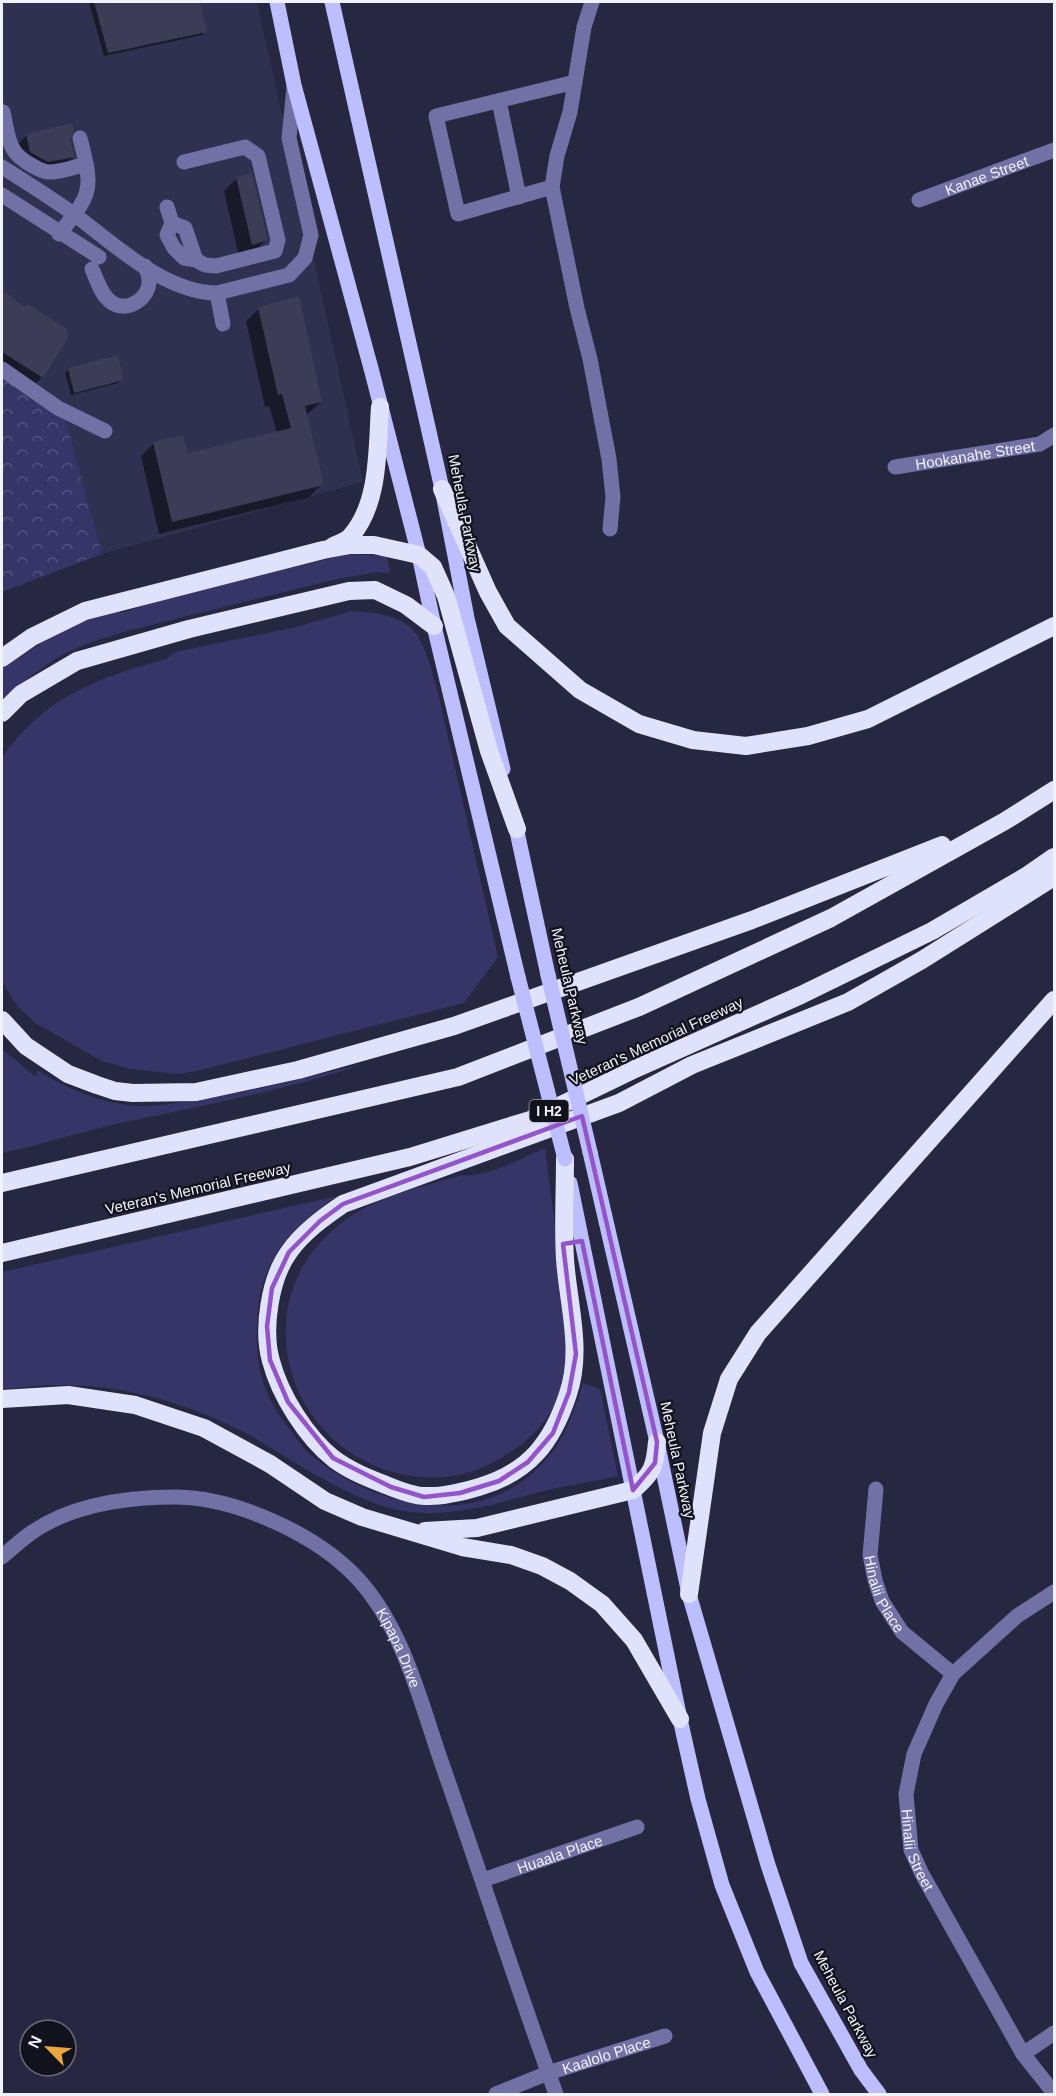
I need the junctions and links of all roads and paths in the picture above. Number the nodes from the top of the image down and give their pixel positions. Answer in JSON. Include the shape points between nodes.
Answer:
{"nodes":[{"id":1,"x":277,"y":2,"type":"edge"},
{"id":2,"x":332,"y":2,"type":"edge"},
{"id":3,"x":592,"y":2,"type":"edge"},
{"id":4,"x":575,"y":82,"type":"junction"},
{"id":5,"x":294,"y":86,"type":"junction"},
{"id":6,"x":499,"y":101,"type":"junction"},
{"id":7,"x":6,"y":110,"type":"edge"},
{"id":8,"x":80,"y":138,"type":"dead end"},
{"id":9,"x":1054,"y":150,"type":"edge"},
{"id":10,"x":184,"y":162,"type":"dead end"},
{"id":11,"x":86,"y":164,"type":"junction"},
{"id":12,"x":2,"y":167,"type":"edge"},
{"id":13,"x":552,"y":187,"type":"junction"},
{"id":14,"x":2,"y":195,"type":"edge"},
{"id":15,"x":519,"y":197,"type":"junction"},
{"id":16,"x":919,"y":200,"type":"dead end"},
{"id":17,"x":167,"y":207,"type":"dead end"},
{"id":18,"x":74,"y":214,"type":"junction"},
{"id":19,"x":59,"y":234,"type":"junction"},
{"id":20,"x":145,"y":266,"type":"junction"},
{"id":21,"x":217,"y":293,"type":"junction"},
{"id":22,"x":223,"y":324,"type":"dead end"},
{"id":23,"x":2,"y":369,"type":"edge"},
{"id":24,"x":380,"y":407,"type":"junction"},
{"id":25,"x":105,"y":431,"type":"dead end"},
{"id":26,"x":1054,"y":435,"type":"edge"},
{"id":27,"x":895,"y":467,"type":"dead end"},
{"id":28,"x":442,"y":489,"type":"junction"},
{"id":29,"x":610,"y":529,"type":"dead end"},
{"id":30,"x":323,"y":550,"type":"junction"},
{"id":31,"x":419,"y":555,"type":"junction"},
{"id":32,"x":434,"y":626,"type":"junction"},
{"id":33,"x":1054,"y":626,"type":"edge"},
{"id":34,"x":2,"y":658,"type":"edge"},
{"id":35,"x":2,"y":713,"type":"edge"},
{"id":36,"x":1054,"y":790,"type":"edge"},
{"id":37,"x":1005,"y":821,"type":"junction"},
{"id":38,"x":517,"y":829,"type":"junction"},
{"id":39,"x":1054,"y":857,"type":"edge"},
{"id":40,"x":1054,"y":877,"type":"edge"},
{"id":41,"x":1054,"y":1000,"type":"edge"},
{"id":42,"x":2,"y":1020,"type":"edge"},
{"id":43,"x":565,"y":1159,"type":"junction"},
{"id":44,"x":2,"y":1183,"type":"edge"},
{"id":45,"x":2,"y":1253,"type":"edge"},
{"id":46,"x":2,"y":1399,"type":"edge"},
{"id":47,"x":657,"y":1442,"type":"junction"},
{"id":48,"x":876,"y":1489,"type":"dead end"},
{"id":49,"x":633,"y":1490,"type":"junction"},
{"id":50,"x":394,"y":1527,"type":"junction"},
{"id":51,"x":2,"y":1557,"type":"edge"},
{"id":52,"x":1054,"y":1592,"type":"edge"},
{"id":53,"x":689,"y":1594,"type":"junction"},
{"id":54,"x":953,"y":1674,"type":"junction"},
{"id":55,"x":680,"y":1719,"type":"junction"},
{"id":56,"x":637,"y":1827,"type":"dead end"},
{"id":57,"x":483,"y":1880,"type":"junction"},
{"id":58,"x":1054,"y":2032,"type":"edge"},
{"id":59,"x":665,"y":2036,"type":"dead end"},
{"id":60,"x":1023,"y":2054,"type":"junction"},
{"id":61,"x":548,"y":2073,"type":"junction"},
{"id":62,"x":1054,"y":2092,"type":"edge"},
{"id":63,"x":496,"y":2094,"type":"edge"},
{"id":64,"x":556,"y":2094,"type":"edge"},
{"id":65,"x":822,"y":2094,"type":"edge"},
{"id":66,"x":879,"y":2094,"type":"edge"}],
"edges":[{"from":1,"to":5,"type":"main road"},
{"from":2,"to":28,"type":"main road","name":"Meheula Parkway"},
{"from":3,"to":4,"type":"street"},
{"from":4,"to":6,"type":"street"},
{"from":4,"to":13,"type":"street"},
{"from":5,"to":21,"type":"street","via":[[289,138],[311,235],[305,258],[290,275]]},
{"from":5,"to":24,"type":"main road"},
{"from":6,"to":15,"type":"street"},
{"from":6,"to":15,"type":"street","via":[[436,116],[458,214]]},
{"from":7,"to":11,"type":"street","via":[[9,141],[22,161],[53,173]]},
{"from":8,"to":11,"type":"street"},
{"from":9,"to":16,"type":"street","name":"Kanae Street"},
{"from":10,"to":17,"type":"street","via":[[246,147],[258,156],[278,240],[275,250],[216,266],[184,258],[167,235],[172,223]]},
{"from":11,"to":18,"type":"street","via":[[86,198]]},
{"from":12,"to":18,"type":"street"},
{"from":13,"to":15,"type":"street"},
{"from":13,"to":29,"type":"street","via":[[609,459],[613,497]]},
{"from":14,"to":19,"type":"street"},
{"from":18,"to":19,"type":"street"},
{"from":18,"to":20,"type":"street"},
{"from":19,"to":20,"type":"street","via":[[95,263],[109,300],[115,305],[124,306],[145,294],[149,278]]},
{"from":20,"to":21,"type":"street","via":[[170,282]]},
{"from":21,"to":22,"type":"street"},
{"from":23,"to":25,"type":"street","via":[[58,408]]},
{"from":24,"to":30,"type":"highway","via":[[373,487],[365,512],[349,539]]},
{"from":24,"to":31,"type":"main road"},
{"from":26,"to":27,"type":"street","name":"Hookanahe Street","via":[[1040,444]]},
{"from":28,"to":33,"type":"highway","via":[[507,626],[580,690],[639,724],[693,740],[746,746],[808,736],[868,719]]},
{"from":28,"to":38,"type":"main road","name":"Meheula Parkway","via":[[467,618]]},
{"from":30,"to":31,"type":"highway","via":[[374,545]]},
{"from":30,"to":34,"type":"highway","via":[[85,611],[32,637]]},
{"from":31,"to":32,"type":"main road"},
{"from":31,"to":38,"type":"highway","via":[[433,567],[446,596],[489,751]]},
{"from":32,"to":35,"type":"highway","via":[[406,605],[375,590],[349,591],[77,661],[21,694]]},
{"from":32,"to":43,"type":"main road","bridge":true},
{"from":36,"to":37,"type":"highway"},
{"from":37,"to":42,"type":"highway","via":[[752,920],[454,1026],[298,1070],[196,1092],[133,1093],[97,1086],[68,1074],[26,1046]]},
{"from":37,"to":44,"type":"highway","via":[[831,918],[639,1007],[458,1077]]},
{"from":38,"to":47,"type":"main road","name":"Meheula Parkway","bridge":true},
{"from":39,"to":45,"type":"highway","name":"Veteran's Memorial Freeway","number":"I H2","via":[[932,932],[530,1120],[410,1157]]},
{"from":40,"to":43,"type":"highway","via":[[848,1002],[692,1065],[619,1103],[343,1204],[320,1221],[289,1252],[272,1288],[267,1326],[270,1360],[288,1402],[333,1458],[358,1475],[424,1497],[460,1493],[499,1481],[528,1462],[553,1433],[569,1392],[576,1354],[565,1258]]},
{"from":41,"to":53,"type":"highway","via":[[759,1333],[729,1379],[712,1433]]},
{"from":43,"to":49,"type":"main road"},
{"from":46,"to":50,"type":"highway","via":[[68,1395],[135,1405],[204,1428],[270,1464],[325,1501]]},
{"from":47,"to":49,"type":"highway","via":[[655,1463],[648,1478]]},
{"from":47,"to":53,"type":"main road","name":"Meheula Parkway"},
{"from":48,"to":54,"type":"street","name":"Hinalii Place","via":[[870,1555],[882,1600],[902,1632]]},
{"from":49,"to":50,"type":"highway","via":[[477,1528],[432,1532]]},
{"from":49,"to":55,"type":"main road"},
{"from":50,"to":55,"type":"highway","via":[[462,1547],[511,1555],[570,1581],[602,1604],[634,1640]]},
{"from":51,"to":57,"type":"street","name":"Kipapa Drive","via":[[31,1533],[62,1516],[141,1497],[194,1497],[234,1507],[279,1522],[320,1547],[358,1579],[393,1632]]},
{"from":52,"to":54,"type":"street","name":"Hinalii Street","via":[[1017,1616]]},
{"from":53,"to":66,"type":"main road","name":"Meheula Parkway","via":[[768,1865],[801,1963],[861,2070]]},
{"from":54,"to":60,"type":"street","name":"Hinalii Street","via":[[914,1754],[906,1794],[911,1850]]},
{"from":55,"to":65,"type":"main road","via":[[722,1885],[757,1972]]},
{"from":56,"to":57,"type":"street","name":"Huaala Place"},
{"from":57,"to":61,"type":"street","name":"Kipapa Drive"},
{"from":58,"to":60,"type":"street"},
{"from":59,"to":61,"type":"street","name":"Kaalolo Place"},
{"from":60,"to":62,"type":"street","name":"Hinalii Street"},
{"from":61,"to":63,"type":"street","name":"Kaalolo Place"},
{"from":61,"to":64,"type":"street","name":"Kipapa Drive"}]}
